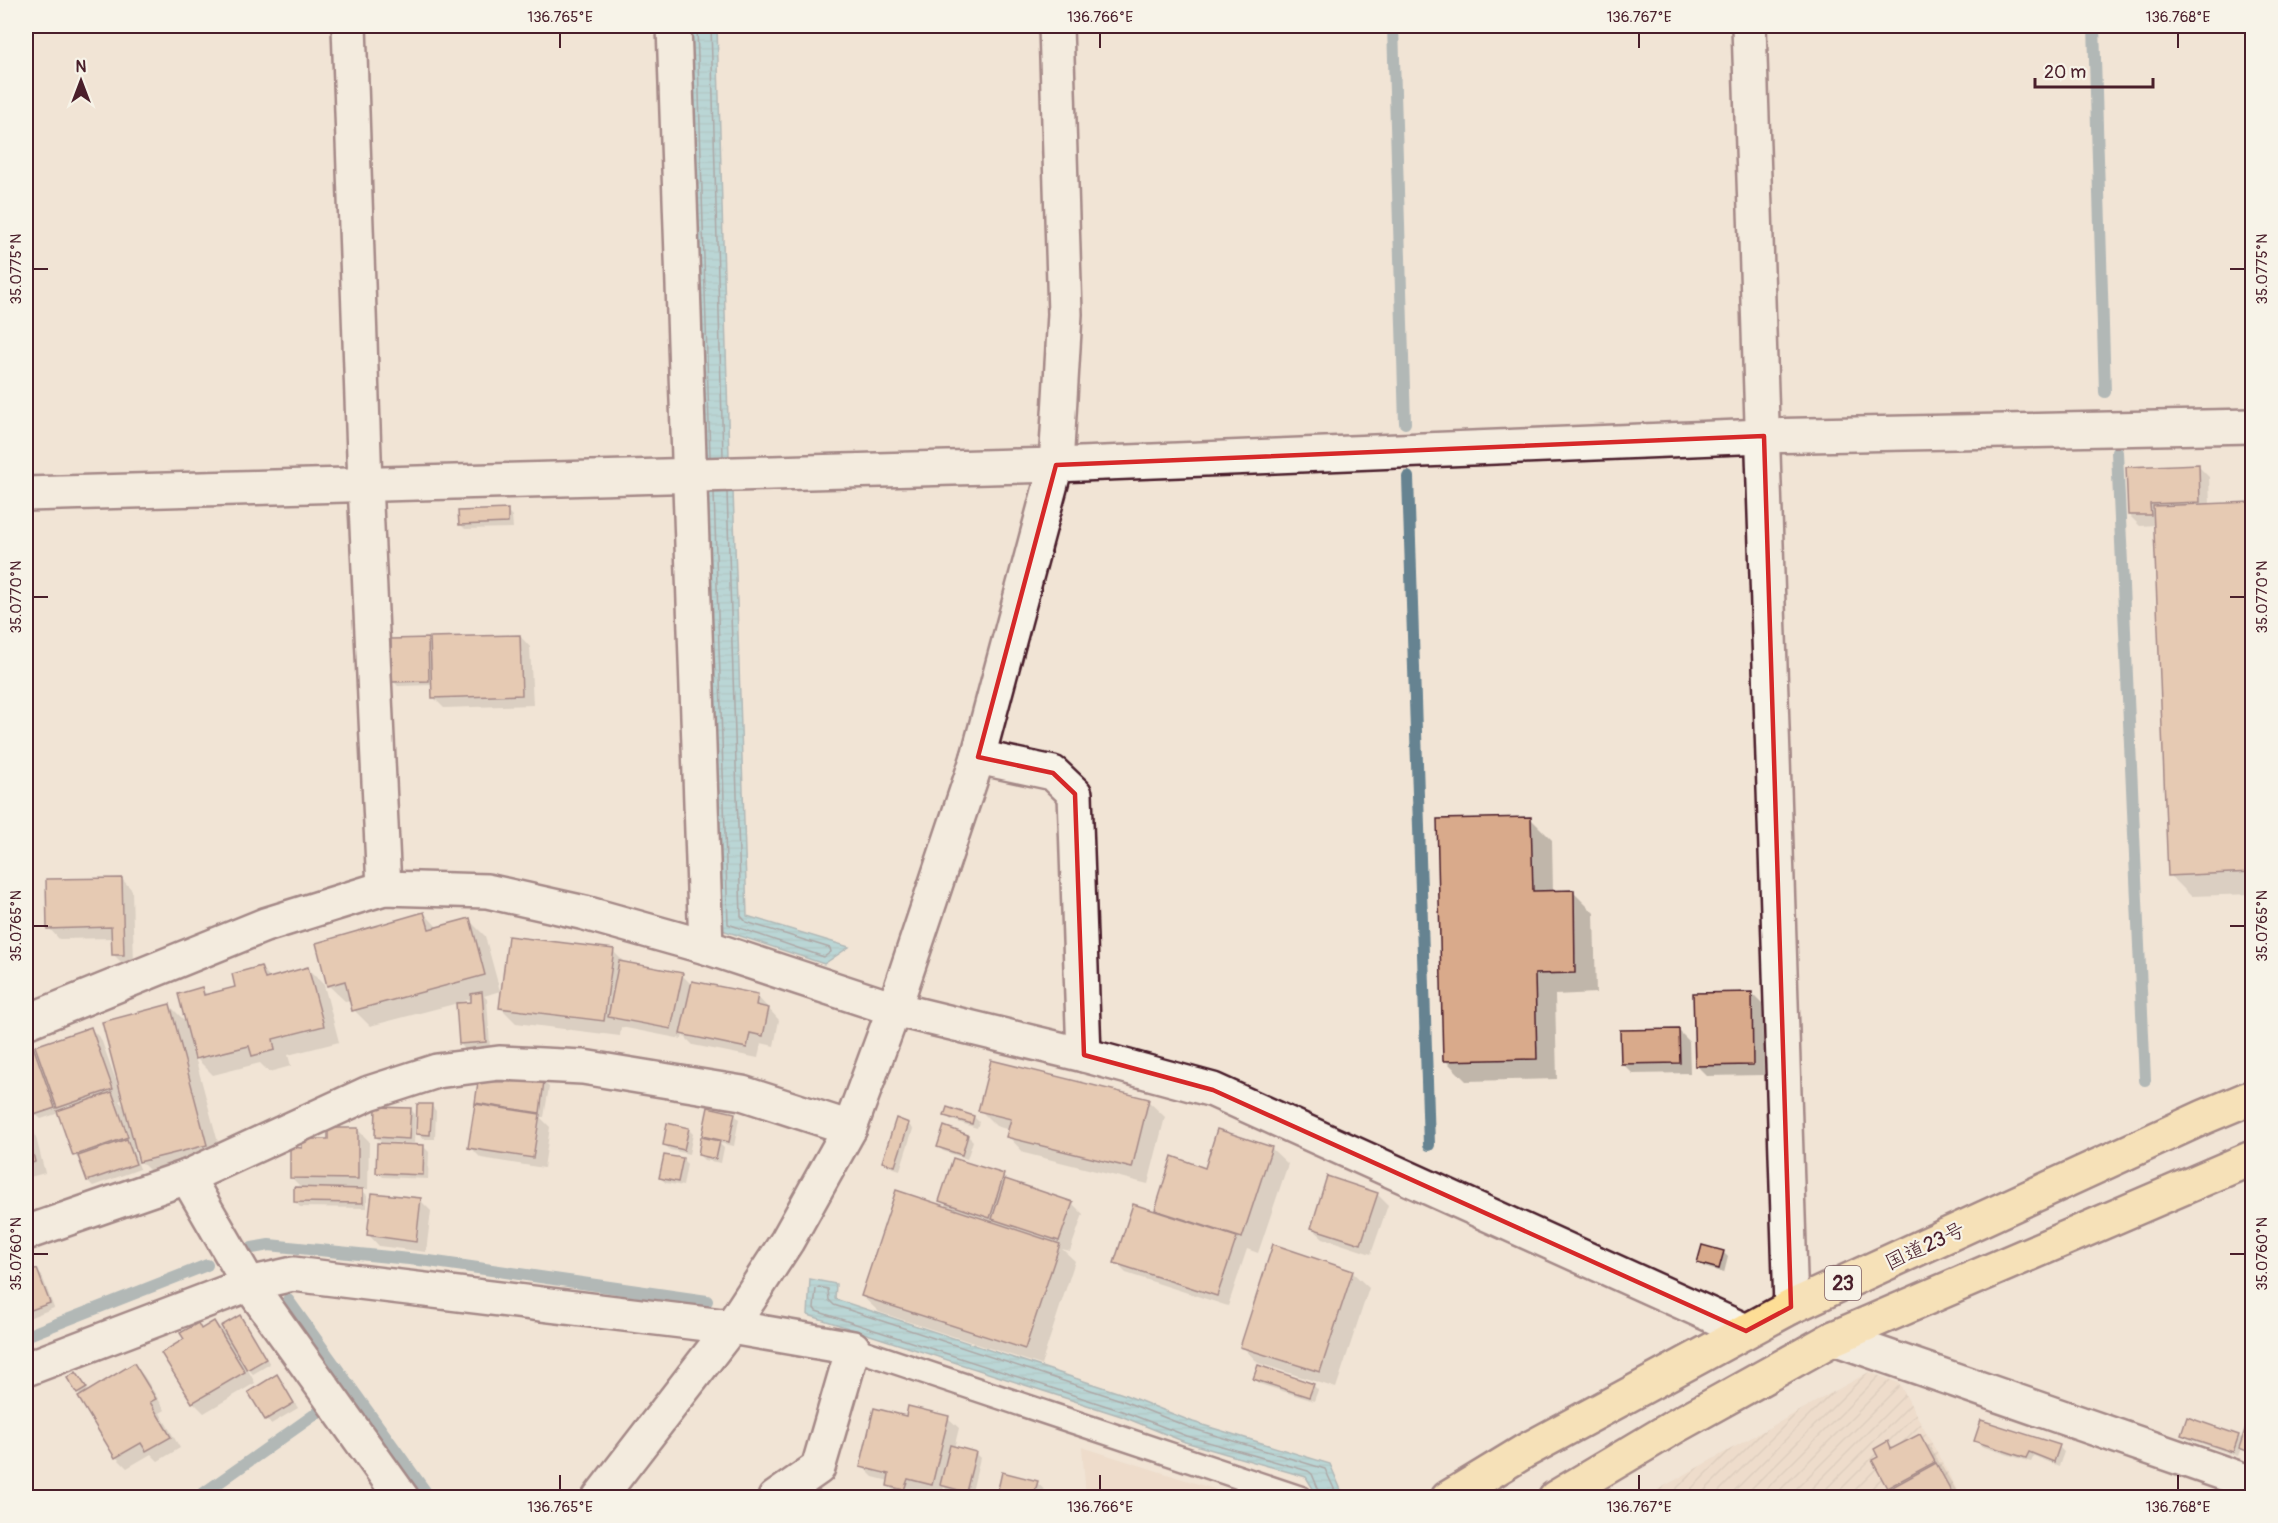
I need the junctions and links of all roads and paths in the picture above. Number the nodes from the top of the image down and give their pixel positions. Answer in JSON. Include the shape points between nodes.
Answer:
{"nodes":[{"id":1,"x":350,"y":26,"type":"edge"},
{"id":2,"x":674,"y":26,"type":"edge"},
{"id":3,"x":1056,"y":26,"type":"edge"},
{"id":4,"x":1749,"y":26,"type":"edge"},
{"id":5,"x":2253,"y":426,"type":"edge"},
{"id":6,"x":1764,"y":436,"type":"junction"},
{"id":7,"x":1056,"y":465,"type":"junction"},
{"id":8,"x":695,"y":475,"type":"junction"},
{"id":9,"x":365,"y":484,"type":"junction"},
{"id":10,"x":26,"y":494,"type":"edge"},
{"id":11,"x":978,"y":757,"type":"junction"},
{"id":12,"x":384,"y":888,"type":"junction"},
{"id":13,"x":706,"y":946,"type":"junction"},
{"id":14,"x":894,"y":1009,"type":"junction"},
{"id":15,"x":26,"y":1022,"type":"edge"},
{"id":16,"x":1084,"y":1055,"type":"junction"},
{"id":17,"x":2253,"y":1097,"type":"edge"},
{"id":18,"x":850,"y":1128,"type":"junction"},
{"id":19,"x":2253,"y":1158,"type":"edge"},
{"id":20,"x":187,"y":1177,"type":"junction"},
{"id":21,"x":26,"y":1233,"type":"edge"},
{"id":22,"x":249,"y":1284,"type":"junction"},
{"id":23,"x":1791,"y":1307,"type":"junction"},
{"id":24,"x":731,"y":1327,"type":"junction"},
{"id":25,"x":1746,"y":1331,"type":"junction"},
{"id":26,"x":1834,"y":1338,"type":"junction"},
{"id":27,"x":852,"y":1348,"type":"junction"},
{"id":28,"x":26,"y":1369,"type":"edge"},
{"id":29,"x":2253,"y":1483,"type":"edge"},
{"id":30,"x":402,"y":1497,"type":"edge"},
{"id":31,"x":598,"y":1497,"type":"edge"},
{"id":32,"x":775,"y":1497,"type":"edge"},
{"id":33,"x":1301,"y":1497,"type":"edge"},
{"id":34,"x":1448,"y":1497,"type":"edge"},
{"id":35,"x":1555,"y":1497,"type":"edge"}],
"edges":[{"from":1,"to":9,"type":"street"},
{"from":2,"to":8,"type":"street"},
{"from":3,"to":7,"type":"street","via":[[1065,314]]},
{"from":4,"to":6,"type":"street"},
{"from":5,"to":6,"type":"street"},
{"from":6,"to":7,"type":"street"},
{"from":6,"to":23,"type":"street"},
{"from":7,"to":8,"type":"street"},
{"from":7,"to":11,"type":"street"},
{"from":8,"to":9,"type":"street"},
{"from":8,"to":13,"type":"street"},
{"from":9,"to":10,"type":"street"},
{"from":9,"to":12,"type":"street"},
{"from":11,"to":14,"type":"street"},
{"from":11,"to":16,"type":"street","via":[[1053,773],[1075,794]]},
{"from":12,"to":13,"type":"street","via":[[487,891]]},
{"from":12,"to":15,"type":"street","via":[[265,925]]},
{"from":13,"to":14,"type":"street"},
{"from":14,"to":16,"type":"street"},
{"from":14,"to":18,"type":"street"},
{"from":16,"to":25,"type":"street","via":[[1213,1090]]},
{"from":17,"to":23,"type":"highway","name":"国道23号","number":"23"},
{"from":18,"to":20,"type":"street","via":[[742,1094],[583,1067],[499,1063],[437,1071],[369,1094]]},
{"from":18,"to":24,"type":"street","via":[[787,1241]]},
{"from":19,"to":26,"type":"highway","number":"23"},
{"from":20,"to":21,"type":"street"},
{"from":20,"to":22,"type":"street"},
{"from":22,"to":24,"type":"street","via":[[293,1274]]},
{"from":22,"to":28,"type":"street"},
{"from":22,"to":30,"type":"street"},
{"from":23,"to":25,"type":"highway","name":"国道23号","number":"23"},
{"from":24,"to":27,"type":"street"},
{"from":24,"to":31,"type":"street"},
{"from":25,"to":34,"type":"highway","name":"国道23号","number":"23"},
{"from":26,"to":29,"type":"street"},
{"from":26,"to":35,"type":"highway","number":"23"},
{"from":27,"to":32,"type":"street","via":[[818,1467]]},
{"from":27,"to":33,"type":"lane"}]}
